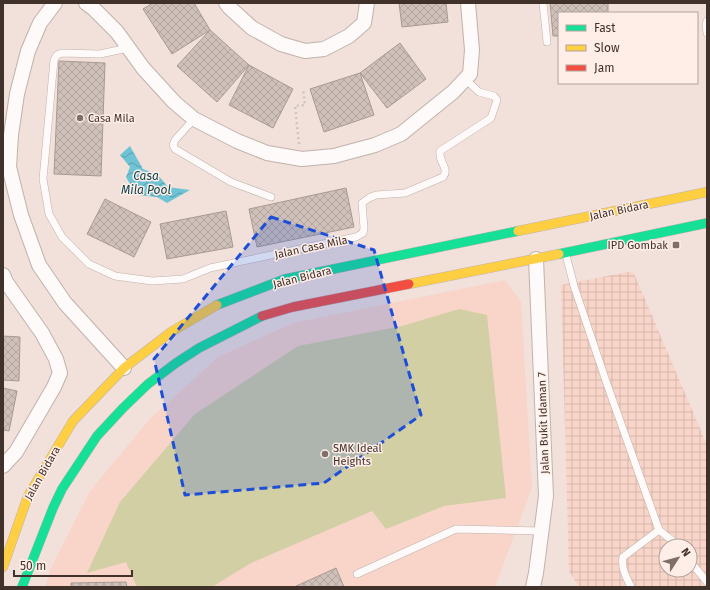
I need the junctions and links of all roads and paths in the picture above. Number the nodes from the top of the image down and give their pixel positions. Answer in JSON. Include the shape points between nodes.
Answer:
{"nodes":[{"id":1,"x":55,"y":3,"type":"edge"},
{"id":2,"x":86,"y":3,"type":"edge"},
{"id":3,"x":226,"y":3,"type":"edge"},
{"id":4,"x":367,"y":3,"type":"edge"},
{"id":5,"x":468,"y":3,"type":"edge"},
{"id":6,"x":543,"y":3,"type":"edge"},
{"id":7,"x":707,"y":20,"type":"edge"},
{"id":8,"x":707,"y":33,"type":"edge"},
{"id":9,"x":547,"y":42,"type":"dead end"},
{"id":10,"x":128,"y":48,"type":"junction"},
{"id":11,"x":465,"y":79,"type":"junction"},
{"id":12,"x":303,"y":89,"type":"dead end"},
{"id":13,"x":194,"y":118,"type":"junction"},
{"id":14,"x":299,"y":144,"type":"dead end"},
{"id":15,"x":6,"y":167,"type":"edge"},
{"id":16,"x":707,"y":192,"type":"edge"},
{"id":17,"x":271,"y":197,"type":"dead end"},
{"id":18,"x":707,"y":223,"type":"edge"},
{"id":19,"x":565,"y":253,"type":"junction"},
{"id":20,"x":536,"y":259,"type":"junction"},
{"id":21,"x":3,"y":275,"type":"edge"},
{"id":22,"x":124,"y":368,"type":"junction"},
{"id":23,"x":3,"y":466,"type":"edge"},
{"id":24,"x":659,"y":530,"type":"junction"},
{"id":25,"x":542,"y":531,"type":"junction"},
{"id":26,"x":669,"y":538,"type":"edge"},
{"id":27,"x":3,"y":567,"type":"edge"},
{"id":28,"x":698,"y":571,"type":"edge"},
{"id":29,"x":357,"y":574,"type":"dead end"},
{"id":30,"x":707,"y":582,"type":"edge"},
{"id":31,"x":22,"y":587,"type":"edge"},
{"id":32,"x":533,"y":587,"type":"edge"},
{"id":33,"x":631,"y":587,"type":"edge"}],
"edges":[{"from":1,"to":15,"type":"street","via":[[40,23],[28,51],[17,94]]},
{"from":2,"to":10,"type":"street","via":[[116,32]]},
{"from":3,"to":4,"type":"street","via":[[252,28],[281,44],[305,51],[324,50],[349,36],[364,23]]},
{"from":5,"to":11,"type":"street","via":[[472,50],[470,74]]},
{"from":6,"to":9,"type":"lane"},
{"from":7,"to":8,"type":"lane"},
{"from":10,"to":11,"type":"lane","name":"Jalan Casa Mila","via":[[100,54],[57,55],[54,60],[43,178],[49,214],[62,237],[89,264],[115,276],[152,282],[183,279],[210,268],[356,237],[363,233],[362,203],[376,195],[405,193],[443,177],[446,169],[439,157],[440,151],[491,118],[497,100],[494,96],[480,92]]},
{"from":10,"to":13,"type":"street","via":[[174,102]]},
{"from":11,"to":13,"type":"street","via":[[453,92],[401,134],[375,145],[334,156],[302,159],[267,153],[237,141]]},
{"from":12,"to":14,"type":"path","via":[[305,105],[295,106]]},
{"from":13,"to":17,"type":"lane","via":[[174,140],[175,149],[231,182]]},
{"from":15,"to":22,"type":"street","via":[[39,265],[65,303]]},
{"from":16,"to":22,"type":"main road","name":"Jalan Bidara","via":[[285,279],[214,306],[171,332]]},
{"from":18,"to":19,"type":"main road"},
{"from":19,"to":20,"type":"main road"},
{"from":19,"to":24,"type":"lane","via":[[600,365]]},
{"from":20,"to":25,"type":"street","name":"Jalan Bukit Idaman 7","via":[[546,496]]},
{"from":20,"to":31,"type":"main road","via":[[293,307],[259,317],[199,348],[148,384],[97,436],[53,508]]},
{"from":21,"to":23,"type":"street","via":[[42,333],[60,373],[16,452]]},
{"from":22,"to":27,"type":"main road","name":"Jalan Bidara","via":[[73,421],[28,496]]},
{"from":24,"to":26,"type":"lane"},
{"from":24,"to":33,"type":"lane","via":[[623,557],[624,574]]},
{"from":25,"to":29,"type":"lane","via":[[456,529]]},
{"from":25,"to":32,"type":"street","name":"Jalan Bukit Idaman 7"},
{"from":28,"to":30,"type":"lane"}]}
